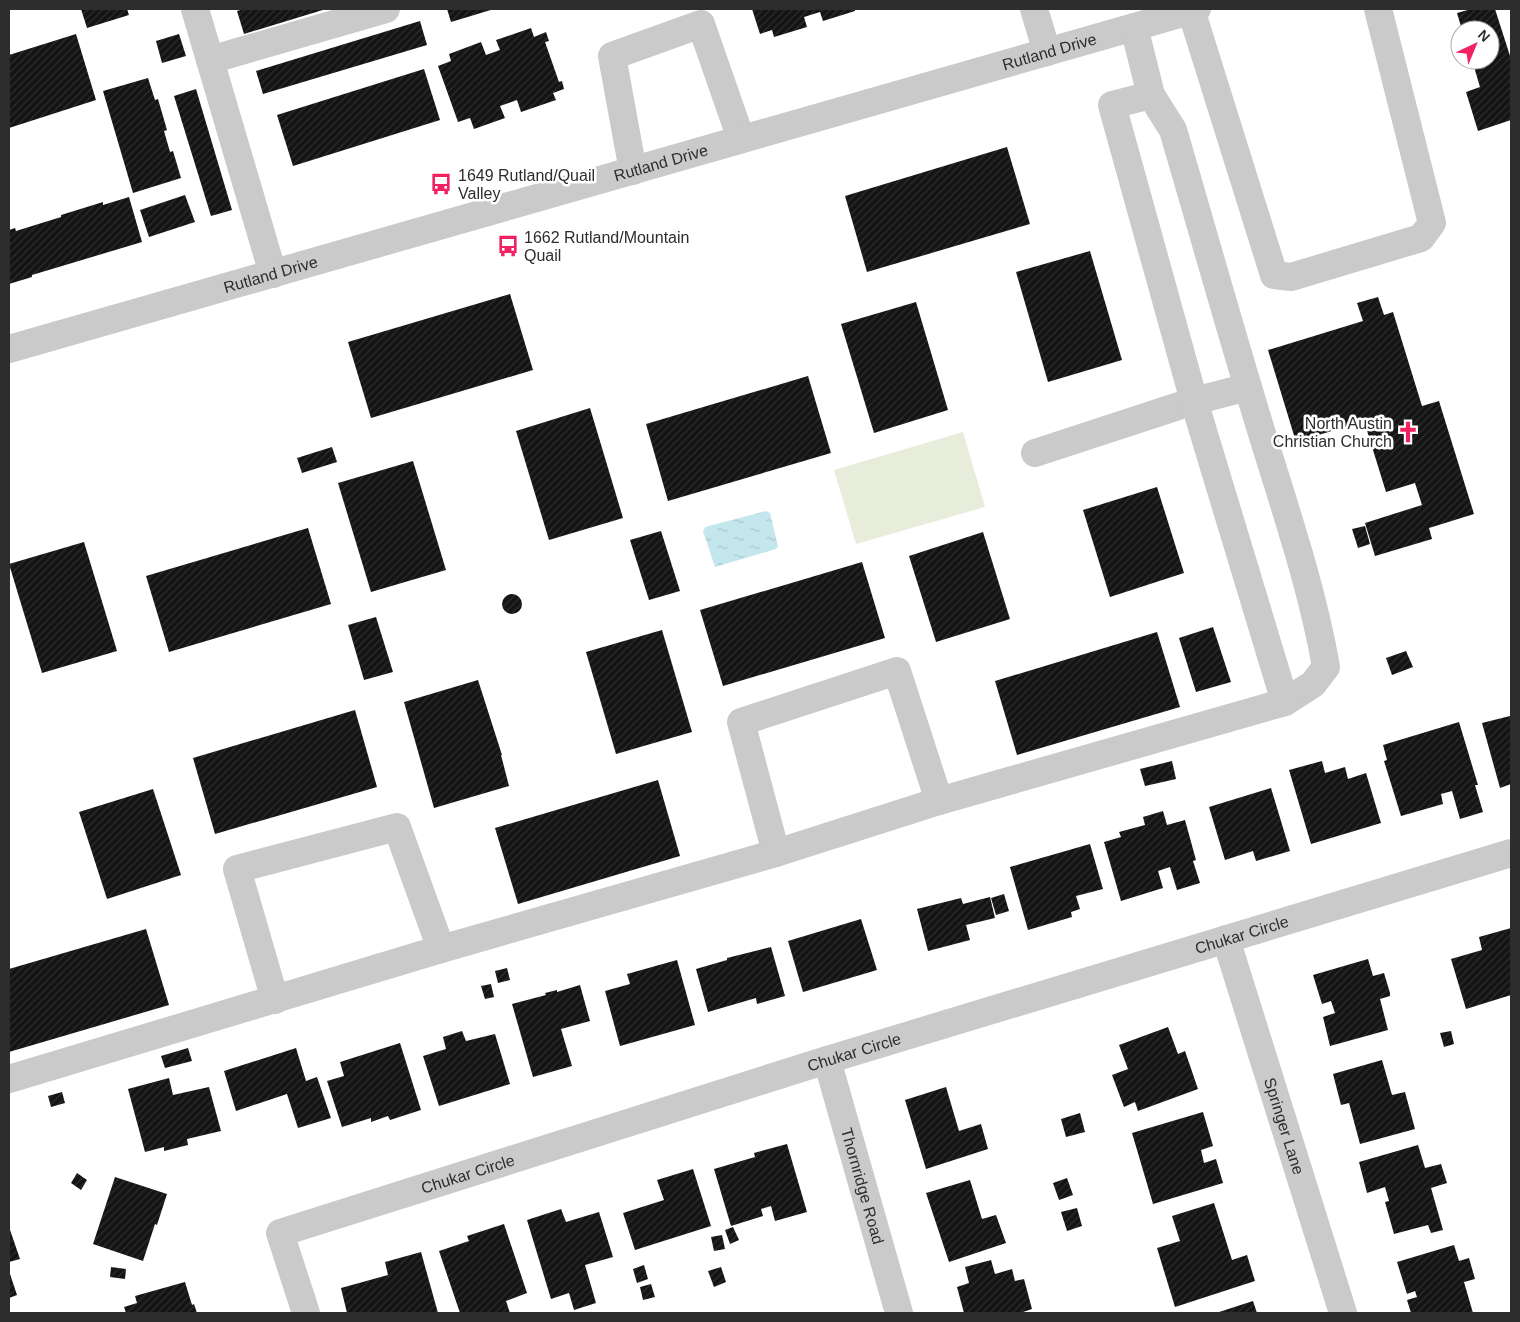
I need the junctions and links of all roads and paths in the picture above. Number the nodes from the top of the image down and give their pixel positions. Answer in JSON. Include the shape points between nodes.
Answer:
{"nodes":[{"id":1,"x":195,"y":9,"type":"edge"},
{"id":2,"x":386,"y":9,"type":"edge"},
{"id":3,"x":1034,"y":9,"type":"edge"},
{"id":4,"x":1378,"y":9,"type":"edge"},
{"id":5,"x":1194,"y":10,"type":"edge"},
{"id":6,"x":1134,"y":27,"type":"junction"},
{"id":7,"x":1047,"y":52,"type":"junction"},
{"id":8,"x":210,"y":60,"type":"junction"},
{"id":9,"x":1151,"y":95,"type":"junction"},
{"id":10,"x":741,"y":139,"type":"junction"},
{"id":11,"x":633,"y":170,"type":"junction"},
{"id":12,"x":273,"y":274,"type":"junction"},
{"id":13,"x":9,"y":350,"type":"edge"},
{"id":14,"x":1248,"y":387,"type":"junction"},
{"id":15,"x":1194,"y":401,"type":"junction"},
{"id":16,"x":1035,"y":453,"type":"dead end"},
{"id":17,"x":1285,"y":702,"type":"junction"},
{"id":18,"x":939,"y":801,"type":"junction"},
{"id":19,"x":776,"y":853,"type":"junction"},
{"id":20,"x":1511,"y":853,"type":"edge"},
{"id":21,"x":1226,"y":939,"type":"junction"},
{"id":22,"x":442,"y":949,"type":"junction"},
{"id":23,"x":275,"y":1000,"type":"junction"},
{"id":24,"x":827,"y":1060,"type":"junction"},
{"id":25,"x":9,"y":1079,"type":"edge"},
{"id":26,"x":306,"y":1313,"type":"edge"},
{"id":27,"x":899,"y":1313,"type":"edge"},
{"id":28,"x":1343,"y":1313,"type":"edge"}],
"edges":[{"from":1,"to":8,"type":"street"},
{"from":2,"to":8,"type":"street"},
{"from":3,"to":7,"type":"street"},
{"from":4,"to":5,"type":"street","via":[[1432,222],[1421,238],[1292,277],[1274,275]]},
{"from":5,"to":6,"type":"street","name":"Rutland Drive"},
{"from":6,"to":7,"type":"street","name":"Rutland Drive"},
{"from":6,"to":9,"type":"street"},
{"from":7,"to":10,"type":"street","name":"Rutland Drive"},
{"from":8,"to":12,"type":"street"},
{"from":9,"to":14,"type":"street","via":[[1173,130]]},
{"from":9,"to":15,"type":"street","via":[[1112,105]]},
{"from":10,"to":11,"type":"street","name":"Rutland Drive"},
{"from":10,"to":11,"type":"street","via":[[700,24],[612,56]]},
{"from":11,"to":12,"type":"street","name":"Rutland Drive"},
{"from":12,"to":13,"type":"street","name":"Rutland Drive"},
{"from":14,"to":15,"type":"street"},
{"from":14,"to":17,"type":"street","via":[[1300,560],[1326,667],[1314,684]]},
{"from":15,"to":16,"type":"street"},
{"from":15,"to":17,"type":"street"},
{"from":17,"to":18,"type":"street"},
{"from":18,"to":19,"type":"street"},
{"from":18,"to":19,"type":"street","via":[[897,671],[741,722]]},
{"from":19,"to":22,"type":"street"},
{"from":20,"to":21,"type":"street","name":"Chukar Circle"},
{"from":21,"to":24,"type":"street","name":"Chukar Circle"},
{"from":21,"to":28,"type":"street","name":"Springer Lane"},
{"from":22,"to":23,"type":"street"},
{"from":22,"to":23,"type":"street","via":[[397,827],[237,869]]},
{"from":23,"to":25,"type":"street"},
{"from":24,"to":26,"type":"street","name":"Chukar Circle","via":[[280,1233]]},
{"from":24,"to":27,"type":"street","name":"Thornridge Road"}]}
